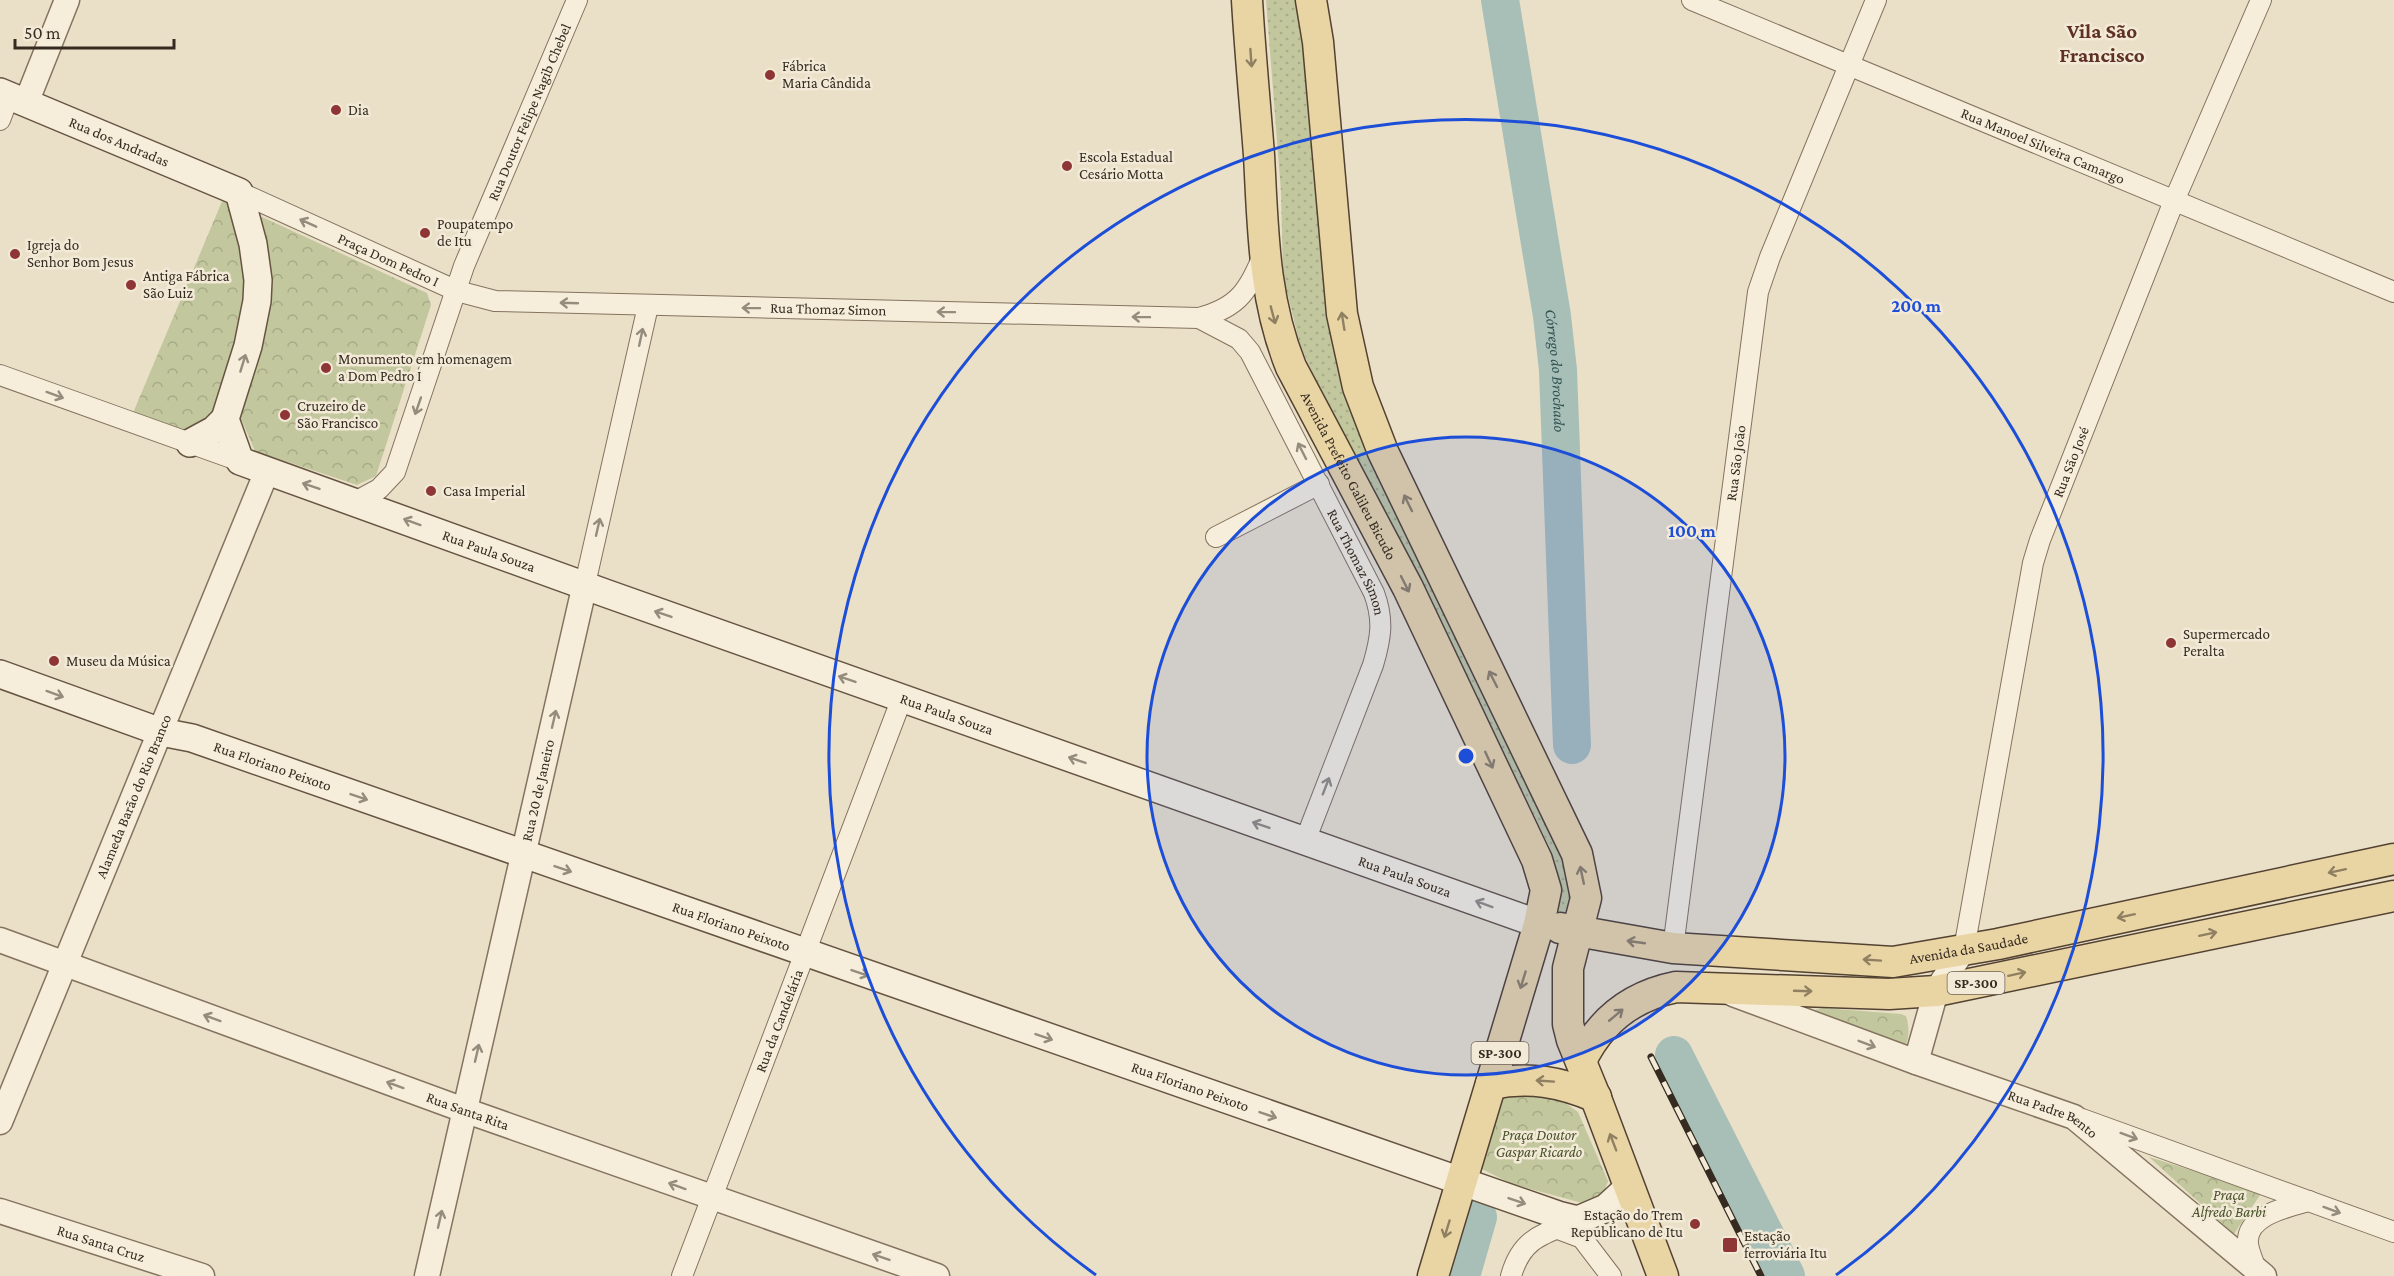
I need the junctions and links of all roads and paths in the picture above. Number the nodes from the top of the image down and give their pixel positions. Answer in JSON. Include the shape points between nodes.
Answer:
{"nodes":[{"id":1,"x":67,"y":0,"type":"edge"},
{"id":2,"x":577,"y":0,"type":"edge"},
{"id":3,"x":1247,"y":0,"type":"edge"},
{"id":4,"x":1311,"y":0,"type":"edge"},
{"id":5,"x":1692,"y":0,"type":"edge"},
{"id":6,"x":1875,"y":0,"type":"edge"},
{"id":7,"x":2261,"y":0,"type":"edge"},
{"id":8,"x":1848,"y":67,"type":"junction"},
{"id":9,"x":9,"y":103,"type":"edge"},
{"id":10,"x":239,"y":192,"type":"junction"},
{"id":11,"x":2174,"y":201,"type":"junction"},
{"id":12,"x":1264,"y":254,"type":"junction"},
{"id":13,"x":458,"y":291,"type":"junction"},
{"id":14,"x":2394,"y":292,"type":"edge"},
{"id":15,"x":648,"y":306,"type":"junction"},
{"id":16,"x":1199,"y":318,"type":"junction"},
{"id":17,"x":0,"y":375,"type":"edge"},
{"id":18,"x":225,"y":419,"type":"junction"},
{"id":19,"x":190,"y":443,"type":"junction"},
{"id":20,"x":240,"y":461,"type":"junction"},
{"id":21,"x":267,"y":471,"type":"junction"},
{"id":22,"x":1319,"y":484,"type":"junction"},
{"id":23,"x":355,"y":502,"type":"junction"},
{"id":24,"x":1216,"y":537,"type":"dead end"},
{"id":25,"x":585,"y":584,"type":"junction"},
{"id":26,"x":0,"y":674,"type":"edge"},
{"id":27,"x":902,"y":698,"type":"junction"},
{"id":28,"x":160,"y":732,"type":"junction"},
{"id":29,"x":1305,"y":841,"type":"junction"},
{"id":30,"x":523,"y":855,"type":"junction"},
{"id":31,"x":2394,"y":859,"type":"edge"},
{"id":32,"x":2394,"y":896,"type":"edge"},
{"id":33,"x":1539,"y":924,"type":"junction"},
{"id":34,"x":1578,"y":932,"type":"junction"},
{"id":35,"x":0,"y":940,"type":"edge"},
{"id":36,"x":1673,"y":948,"type":"junction"},
{"id":37,"x":1964,"y":950,"type":"junction"},
{"id":38,"x":805,"y":954,"type":"junction"},
{"id":39,"x":65,"y":965,"type":"junction"},
{"id":40,"x":1714,"y":987,"type":"junction"},
{"id":41,"x":1936,"y":991,"type":"junction"},
{"id":42,"x":1581,"y":1061,"type":"junction"},
{"id":43,"x":1916,"y":1062,"type":"junction"},
{"id":44,"x":1491,"y":1084,"type":"junction"},
{"id":45,"x":1596,"y":1097,"type":"junction"},
{"id":46,"x":464,"y":1110,"type":"junction"},
{"id":47,"x":2074,"y":1117,"type":"junction"},
{"id":48,"x":0,"y":1122,"type":"edge"},
{"id":49,"x":1462,"y":1182,"type":"junction"},
{"id":50,"x":1630,"y":1186,"type":"junction"},
{"id":51,"x":711,"y":1198,"type":"junction"},
{"id":52,"x":2309,"y":1201,"type":"junction"},
{"id":53,"x":0,"y":1211,"type":"edge"},
{"id":54,"x":1568,"y":1224,"type":"junction"},
{"id":55,"x":2394,"y":1232,"type":"edge"},
{"id":56,"x":2259,"y":1272,"type":"edge"},
{"id":57,"x":202,"y":1276,"type":"edge"},
{"id":58,"x":427,"y":1276,"type":"edge"},
{"id":59,"x":682,"y":1276,"type":"edge"},
{"id":60,"x":937,"y":1276,"type":"edge"},
{"id":61,"x":1433,"y":1276,"type":"edge"},
{"id":62,"x":1511,"y":1276,"type":"edge"},
{"id":63,"x":1611,"y":1276,"type":"edge"},
{"id":64,"x":1663,"y":1276,"type":"edge"}],
"edges":[{"from":1,"to":9,"type":"street"},
{"from":2,"to":13,"type":"street","name":"Rua Doutor Felipe Nagib Chebel","via":[[469,255]]},
{"from":3,"to":12,"type":"main road","name":"Avenida Prefeito Galileu Bicudo","one_way":true},
{"from":34,"to":4,"type":"main road","one_way":true,"via":[[1586,898],[1567,828],[1383,452],[1353,368],[1342,314]]},
{"from":5,"to":8,"type":"street","name":"Rua Manoel Silveira Camargo"},
{"from":6,"to":8,"type":"street","name":"Rua São João"},
{"from":7,"to":11,"type":"street","name":"Rua São José"},
{"from":8,"to":11,"type":"street","name":"Rua Manoel Silveira Camargo"},
{"from":8,"to":36,"type":"street","name":"Rua São João","via":[[1758,292]]},
{"from":9,"to":10,"type":"main road","name":"Rua dos Andradas"},
{"from":13,"to":10,"type":"street","name":"Praça Dom Pedro I","one_way":true},
{"from":18,"to":10,"type":"main road","one_way":true,"via":[[244,362],[257,300],[256,265]]},
{"from":11,"to":14,"type":"street","name":"Rua Manoel Silveira Camargo"},
{"from":11,"to":37,"type":"street","name":"Rua São José","via":[[2040,540]]},
{"from":12,"to":16,"type":"street","name":"Rua Thomaz Simon","via":[[1241,297],[1223,310]]},
{"from":12,"to":33,"type":"main road","name":"Avenida Prefeito Galileu Bicudo","one_way":true,"via":[[1272,310],[1291,367],[1408,588],[1537,860],[1546,890]]},
{"from":15,"to":13,"type":"street","name":"Rua Thomaz Simon","one_way":true,"via":[[495,301]]},
{"from":13,"to":23,"type":"street","one_way":true,"via":[[395,472],[379,489]]},
{"from":16,"to":15,"type":"street","name":"Rua Thomaz Simon","one_way":true},
{"from":25,"to":15,"type":"street","name":"Rua 20 de Janeiro","one_way":true},
{"from":22,"to":16,"type":"street","name":"Rua Thomaz Simon","one_way":true,"via":[[1251,351],[1239,339]]},
{"from":17,"to":19,"type":"street","one_way":true},
{"from":18,"to":19,"type":"main road"},
{"from":18,"to":20,"type":"main road"},
{"from":19,"to":20,"type":"street"},
{"from":20,"to":21,"type":"main road"},
{"from":23,"to":21,"type":"main road","one_way":true},
{"from":21,"to":28,"type":"street","name":"Alameda Barão do Rio Branco"},
{"from":22,"to":24,"type":"street"},
{"from":29,"to":22,"type":"street","name":"Rua Thomaz Simon","one_way":true,"via":[[1373,665],[1382,621],[1374,593]]},
{"from":25,"to":23,"type":"main road","name":"Rua Paula Souza","one_way":true},
{"from":27,"to":25,"type":"main road","name":"Rua Paula Souza","one_way":true},
{"from":30,"to":25,"type":"street","name":"Rua 20 de Janeiro","one_way":true},
{"from":26,"to":28,"type":"main road","name":"Rua Floriano Peixoto","one_way":true},
{"from":29,"to":27,"type":"main road","name":"Rua Paula Souza","one_way":true},
{"from":27,"to":38,"type":"street","name":"Rua da Candelária"},
{"from":28,"to":30,"type":"main road","name":"Rua Floriano Peixoto","one_way":true,"via":[[192,738]]},
{"from":28,"to":39,"type":"street","name":"Alameda Barão do Rio Branco"},
{"from":33,"to":29,"type":"main road","name":"Rua Paula Souza","one_way":true},
{"from":30,"to":38,"type":"main road","name":"Rua Floriano Peixoto","one_way":true},
{"from":46,"to":30,"type":"street","name":"Rua 20 de Janeiro","one_way":true},
{"from":31,"to":37,"type":"main road","name":"Avenida da Saudade","number":"SP-300","one_way":true},
{"from":41,"to":32,"type":"main road","number":"SP-300","one_way":true},
{"from":33,"to":34,"type":"main road","name":"Avenida da Saudade","number":"SP-300"},
{"from":33,"to":44,"type":"main road","number":"SP-300","one_way":true},
{"from":36,"to":34,"type":"main road","name":"Avenida da Saudade","number":"SP-300","one_way":true},
{"from":34,"to":42,"type":"main road","via":[[1568,968],[1568,1024]]},
{"from":35,"to":39,"type":"street","name":"Rua Santa Rita"},
{"from":37,"to":36,"type":"main road","name":"Avenida da Saudade","number":"SP-300","one_way":true,"via":[[1893,962]]},
{"from":37,"to":41,"type":"street"},
{"from":38,"to":49,"type":"main road","name":"Rua Floriano Peixoto","one_way":true},
{"from":38,"to":51,"type":"street","name":"Rua da Candelária"},
{"from":46,"to":39,"type":"street","name":"Rua Santa Rita","one_way":true},
{"from":39,"to":48,"type":"street","name":"Alameda Barão do Rio Branco"},
{"from":40,"to":41,"type":"main road","number":"SP-300","one_way":true,"via":[[1888,994]]},
{"from":42,"to":40,"type":"main road","number":"SP-300","one_way":true,"via":[[1602,1027],[1629,1004],[1661,990]]},
{"from":40,"to":43,"type":"street","name":"Rua Padre Bento","one_way":true},
{"from":41,"to":43,"type":"street"},
{"from":42,"to":45,"type":"main road"},
{"from":43,"to":47,"type":"street","name":"Rua Padre Bento"},
{"from":45,"to":44,"type":"main road","one_way":true,"via":[[1567,1084],[1545,1080]]},
{"from":44,"to":49,"type":"main road","number":"SP-300"},
{"from":50,"to":45,"type":"main road","one_way":true},
{"from":51,"to":46,"type":"street","name":"Rua Santa Rita","one_way":true},
{"from":58,"to":46,"type":"street","name":"Rua 20 de Janeiro","one_way":true},
{"from":47,"to":52,"type":"street","name":"Rua Padre Bento","one_way":true},
{"from":47,"to":56,"type":"street"},
{"from":49,"to":54,"type":"main road","one_way":true},
{"from":49,"to":61,"type":"main road","number":"SP-300","one_way":true},
{"from":50,"to":54,"type":"main road","via":[[1606,1208]]},
{"from":50,"to":64,"type":"main road"},
{"from":51,"to":59,"type":"street","name":"Rua da Candelária"},
{"from":60,"to":51,"type":"street","name":"Rua Santa Rita","one_way":true},
{"from":52,"to":55,"type":"street","name":"Rua Padre Bento","one_way":true},
{"from":52,"to":56,"type":"street","via":[[2274,1212],[2255,1223],[2248,1242]]},
{"from":53,"to":57,"type":"street","name":"Rua Santa Cruz"},
{"from":54,"to":62,"type":"street","via":[[1528,1242],[1519,1252]]},
{"from":54,"to":63,"type":"street"}]}
